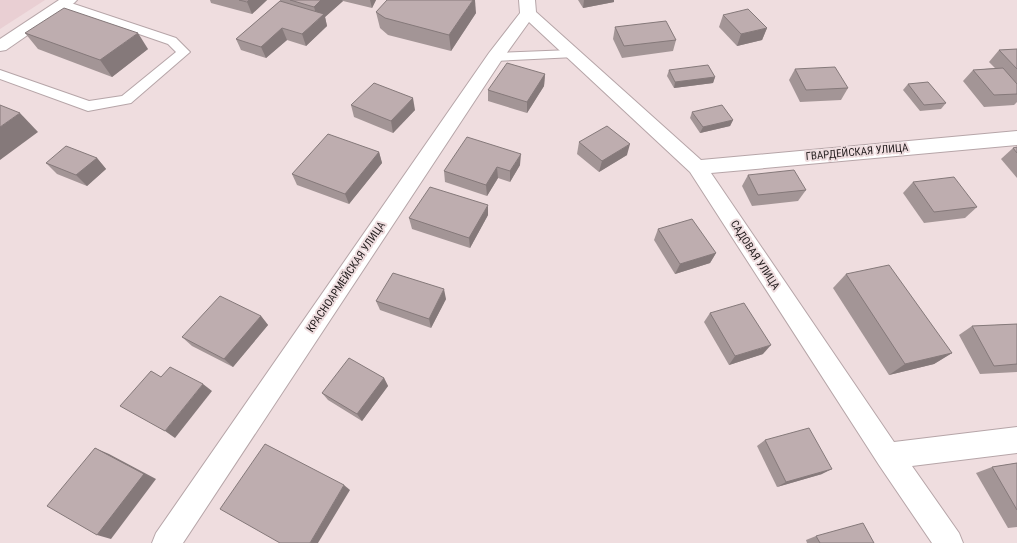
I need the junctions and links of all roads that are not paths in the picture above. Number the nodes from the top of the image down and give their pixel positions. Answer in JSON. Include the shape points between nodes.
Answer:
{"nodes":[{"id":1,"x":65,"y":2,"type":"edge"},
{"id":2,"x":527,"y":6,"type":"edge"},
{"id":3,"x":0,"y":46,"type":"edge"},
{"id":4,"x":571,"y":54,"type":"junction"},
{"id":5,"x":495,"y":57,"type":"junction"},
{"id":6,"x":0,"y":74,"type":"edge"},
{"id":7,"x":1017,"y":138,"type":"edge"},
{"id":8,"x":697,"y":167,"type":"junction"},
{"id":9,"x":1017,"y":440,"type":"edge"},
{"id":10,"x":888,"y":456,"type":"junction"},
{"id":11,"x":166,"y":543,"type":"edge"},
{"id":12,"x":949,"y":543,"type":"edge"}],
"edges":[{"from":1,"to":3,"type":"street"},
{"from":1,"to":6,"type":"lane","via":[[172,41],[184,52],[126,100],[88,106]]},
{"from":2,"to":4,"type":"street","name":"САДОВАЯ УЛИЦА"},
{"from":2,"to":5,"type":"street","name":"КРАСНОАРМЕЙСКАЯ УЛИЦА"},
{"from":4,"to":5,"type":"lane"},
{"from":4,"to":8,"type":"street","name":"САДОВАЯ УЛИЦА"},
{"from":5,"to":11,"type":"street","name":"КРАСНОАРМЕЙСКАЯ УЛИЦА"},
{"from":7,"to":8,"type":"street","name":"ГВАРДЕЙСКАЯ УЛИЦА"},
{"from":8,"to":10,"type":"street","name":"САДОВАЯ УЛИЦА"},
{"from":9,"to":10,"type":"street"},
{"from":10,"to":12,"type":"street","name":"САДОВАЯ УЛИЦА"}]}
